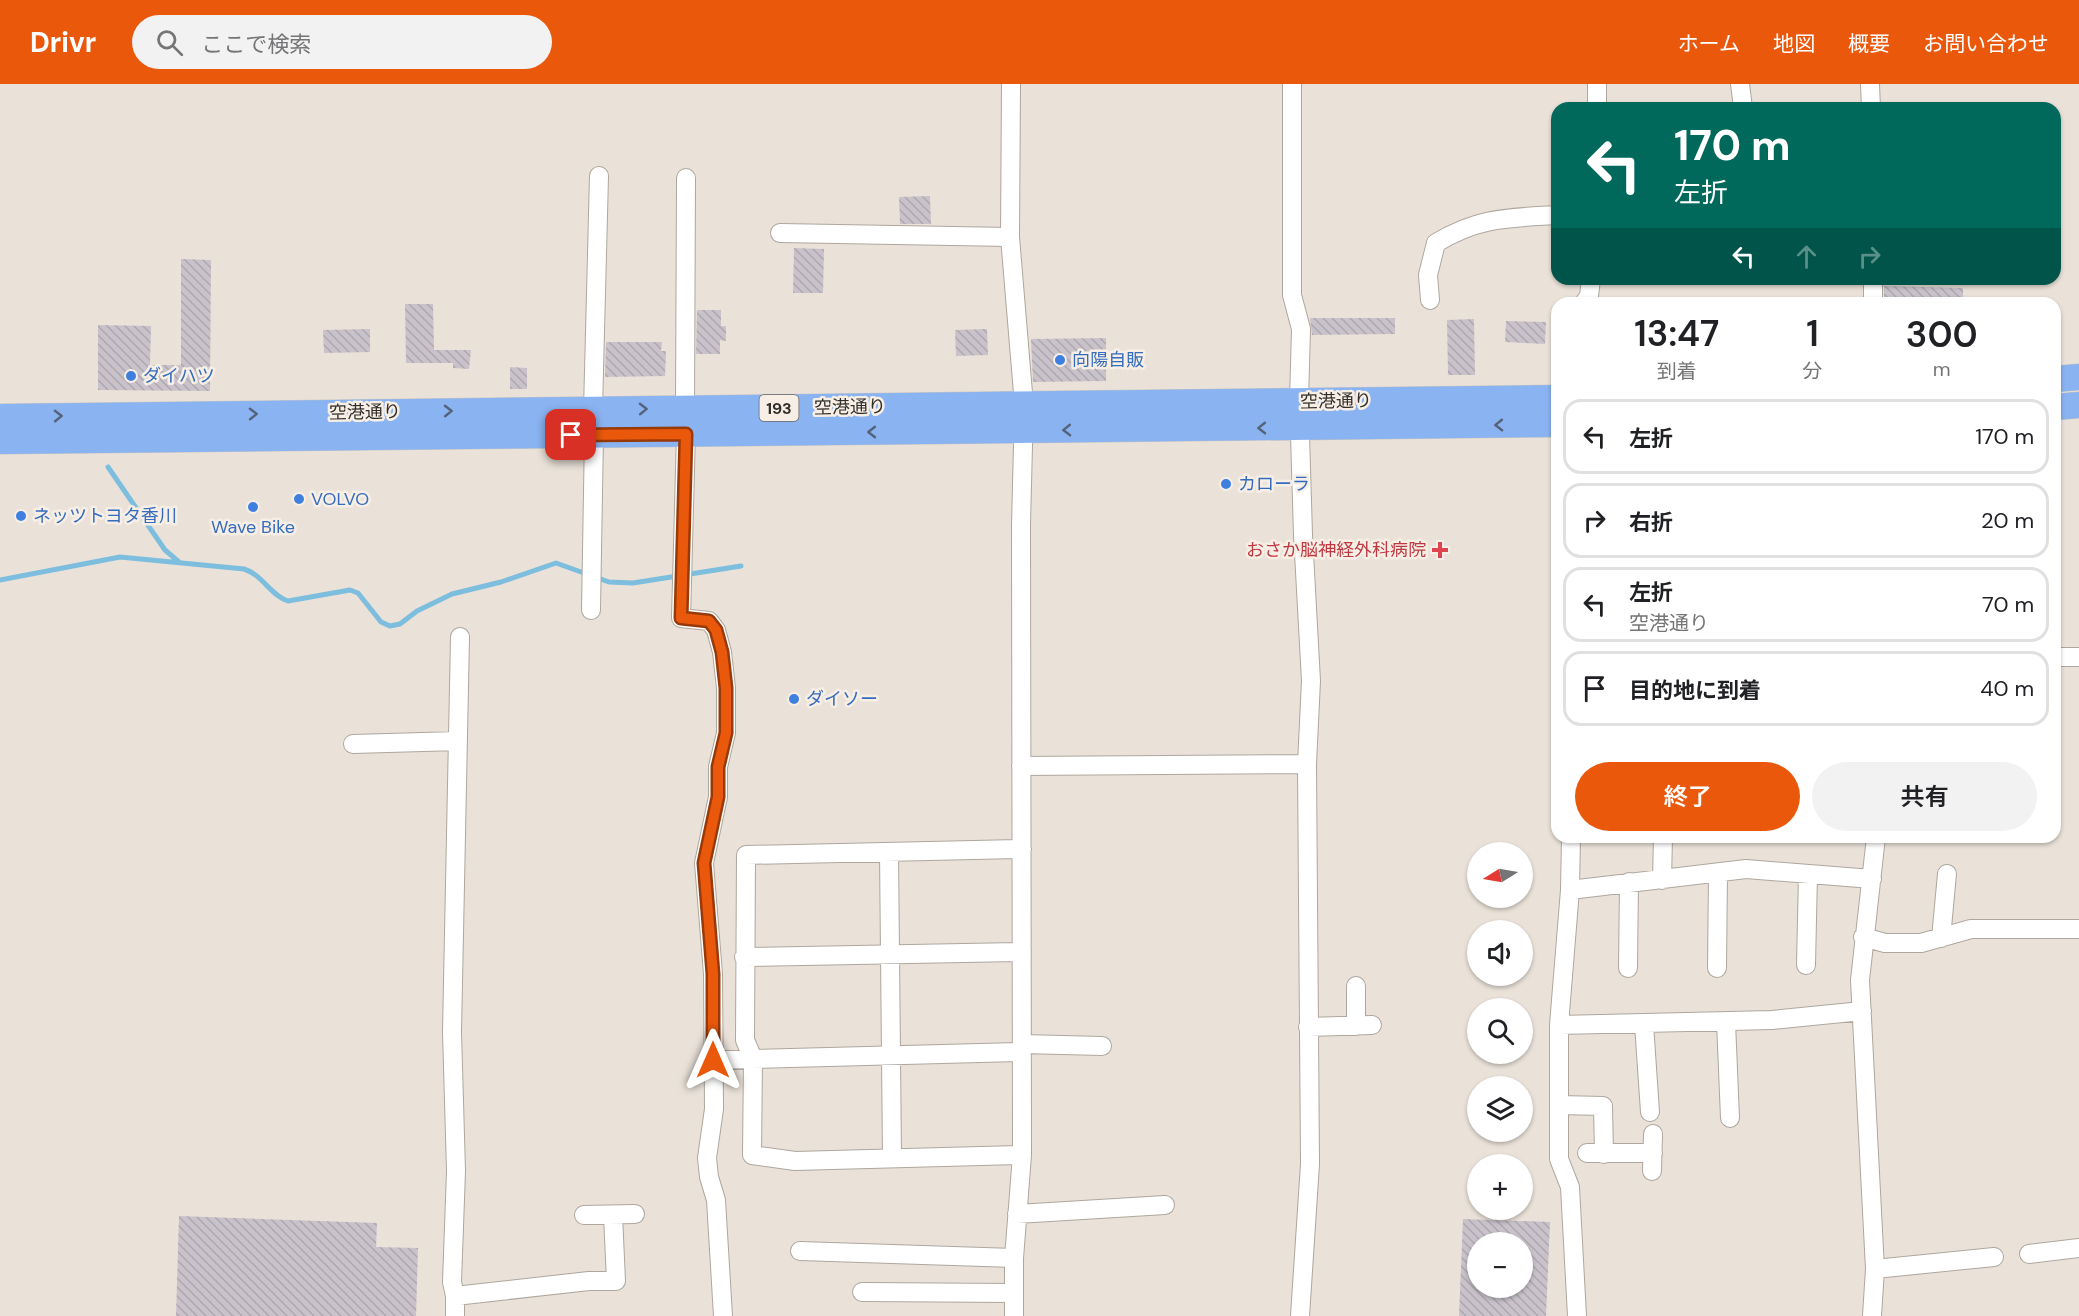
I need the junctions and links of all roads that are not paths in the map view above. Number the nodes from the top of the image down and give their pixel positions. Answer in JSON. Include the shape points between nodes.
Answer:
{"nodes":[{"id":1,"x":1011,"y":84,"type":"edge"},
{"id":2,"x":1292,"y":84,"type":"edge"},
{"id":3,"x":1597,"y":84,"type":"edge"},
{"id":4,"x":1740,"y":84,"type":"edge"},
{"id":5,"x":1870,"y":84,"type":"edge"},
{"id":6,"x":1597,"y":102,"type":"edge"},
{"id":7,"x":1742,"y":102,"type":"edge"},
{"id":8,"x":1871,"y":102,"type":"edge"},
{"id":9,"x":599,"y":176,"type":"dead end"},
{"id":10,"x":686,"y":178,"type":"dead end"},
{"id":11,"x":1551,"y":215,"type":"edge"},
{"id":12,"x":780,"y":233,"type":"dead end"},
{"id":13,"x":1010,"y":237,"type":"junction"},
{"id":14,"x":1430,"y":300,"type":"dead end"},
{"id":15,"x":2079,"y":377,"type":"edge"},
{"id":16,"x":2061,"y":378,"type":"edge"},
{"id":17,"x":1551,"y":398,"type":"edge"},
{"id":18,"x":1299,"y":401,"type":"junction"},
{"id":19,"x":1024,"y":405,"type":"junction"},
{"id":20,"x":2079,"y":405,"type":"edge"},
{"id":21,"x":2061,"y":406,"type":"edge"},
{"id":22,"x":0,"y":417,"type":"edge"},
{"id":23,"x":686,"y":421,"type":"junction"},
{"id":24,"x":594,"y":422,"type":"junction"},
{"id":25,"x":1551,"y":424,"type":"edge"},
{"id":26,"x":1300,"y":427,"type":"junction"},
{"id":27,"x":1024,"y":431,"type":"junction"},
{"id":28,"x":0,"y":441,"type":"edge"},
{"id":29,"x":591,"y":610,"type":"dead end"},
{"id":30,"x":460,"y":638,"type":"dead end"},
{"id":31,"x":2061,"y":657,"type":"edge"},
{"id":32,"x":2079,"y":657,"type":"edge"},
{"id":33,"x":458,"y":741,"type":"junction"},
{"id":34,"x":353,"y":744,"type":"dead end"},
{"id":35,"x":1307,"y":764,"type":"junction"},
{"id":36,"x":1022,"y":766,"type":"junction"},
{"id":37,"x":1571,"y":843,"type":"edge"},
{"id":38,"x":1663,"y":843,"type":"edge"},
{"id":39,"x":1875,"y":843,"type":"edge"},
{"id":40,"x":1022,"y":849,"type":"junction"},
{"id":41,"x":889,"y":852,"type":"junction"},
{"id":42,"x":1718,"y":873,"type":"junction"},
{"id":43,"x":1808,"y":874,"type":"junction"},
{"id":44,"x":1947,"y":874,"type":"dead end"},
{"id":45,"x":1872,"y":879,"type":"junction"},
{"id":46,"x":1662,"y":880,"type":"junction"},
{"id":47,"x":1629,"y":882,"type":"junction"},
{"id":48,"x":1570,"y":890,"type":"junction"},
{"id":49,"x":2079,"y":929,"type":"edge"},
{"id":50,"x":1863,"y":938,"type":"junction"},
{"id":51,"x":1941,"y":938,"type":"junction"},
{"id":52,"x":1022,"y":952,"type":"junction"},
{"id":53,"x":892,"y":954,"type":"junction"},
{"id":54,"x":744,"y":957,"type":"junction"},
{"id":55,"x":1806,"y":965,"type":"dead end"},
{"id":56,"x":1628,"y":968,"type":"dead end"},
{"id":57,"x":1717,"y":968,"type":"dead end"},
{"id":58,"x":1356,"y":986,"type":"dead end"},
{"id":59,"x":1862,"y":1011,"type":"junction"},
{"id":60,"x":1726,"y":1022,"type":"junction"},
{"id":61,"x":1644,"y":1024,"type":"junction"},
{"id":62,"x":1559,"y":1025,"type":"junction"},
{"id":63,"x":1308,"y":1027,"type":"junction"},
{"id":64,"x":1102,"y":1046,"type":"dead end"},
{"id":65,"x":1022,"y":1048,"type":"junction"},
{"id":66,"x":893,"y":1056,"type":"junction"},
{"id":67,"x":753,"y":1059,"type":"junction"},
{"id":68,"x":713,"y":1060,"type":"junction"},
{"id":69,"x":1559,"y":1105,"type":"junction"},
{"id":70,"x":1650,"y":1112,"type":"dead end"},
{"id":71,"x":1730,"y":1118,"type":"dead end"},
{"id":72,"x":1653,"y":1134,"type":"dead end"},
{"id":73,"x":1022,"y":1155,"type":"junction"},
{"id":74,"x":892,"y":1158,"type":"junction"},
{"id":75,"x":1165,"y":1205,"type":"dead end"},
{"id":76,"x":635,"y":1214,"type":"dead end"},
{"id":77,"x":1017,"y":1214,"type":"junction"},
{"id":78,"x":584,"y":1215,"type":"dead end"},
{"id":79,"x":613,"y":1215,"type":"junction"},
{"id":80,"x":2079,"y":1248,"type":"edge"},
{"id":81,"x":800,"y":1251,"type":"dead end"},
{"id":82,"x":2029,"y":1254,"type":"dead end"},
{"id":83,"x":1994,"y":1257,"type":"dead end"},
{"id":84,"x":1014,"y":1258,"type":"junction"},
{"id":85,"x":1875,"y":1269,"type":"junction"},
{"id":86,"x":862,"y":1292,"type":"dead end"},
{"id":87,"x":1013,"y":1293,"type":"junction"},
{"id":88,"x":455,"y":1296,"type":"junction"},
{"id":89,"x":455,"y":1316,"type":"edge"},
{"id":90,"x":723,"y":1316,"type":"edge"},
{"id":91,"x":1014,"y":1316,"type":"edge"},
{"id":92,"x":1300,"y":1316,"type":"edge"},
{"id":93,"x":1577,"y":1316,"type":"edge"},
{"id":94,"x":1872,"y":1316,"type":"edge"}],
"edges":[{"from":1,"to":13,"type":"street"},
{"from":2,"to":18,"type":"street","via":[[1292,295],[1300,329]]},
{"from":3,"to":6,"type":"street"},
{"from":4,"to":7,"type":"street"},
{"from":5,"to":8,"type":"street"},
{"from":9,"to":24,"type":"street"},
{"from":10,"to":23,"type":"street"},
{"from":11,"to":14,"type":"street","via":[[1488,219],[1436,243],[1428,275]]},
{"from":12,"to":13,"type":"street"},
{"from":13,"to":19,"type":"street"},
{"from":15,"to":16,"type":"highway"},
{"from":17,"to":18,"type":"highway","name":"空港通り","number":"193"},
{"from":18,"to":19,"type":"highway","name":"空港通り","number":"193"},
{"from":18,"to":26,"type":"street"},
{"from":19,"to":23,"type":"highway","name":"空港通り","number":"193"},
{"from":19,"to":27,"type":"street"},
{"from":20,"to":21,"type":"highway"},
{"from":22,"to":24,"type":"highway","name":"空港通り","number":"193","one_way":true},
{"from":23,"to":24,"type":"highway","name":"空港通り","number":"193"},
{"from":27,"to":23,"type":"highway","name":"空港通り","number":"193","one_way":true},
{"from":23,"to":68,"type":"street","via":[[681,618],[709,621],[716,630],[726,688],[726,733],[718,767],[718,797],[704,863],[712,964]]},
{"from":24,"to":28,"type":"highway","name":"空港通り","number":"193"},
{"from":24,"to":29,"type":"street"},
{"from":25,"to":26,"type":"highway","name":"空港通り","number":"193","one_way":true},
{"from":26,"to":27,"type":"highway","name":"空港通り","number":"193","one_way":true},
{"from":26,"to":35,"type":"street","via":[[1311,681]]},
{"from":27,"to":36,"type":"street"},
{"from":30,"to":33,"type":"street"},
{"from":31,"to":32,"type":"street"},
{"from":33,"to":34,"type":"street"},
{"from":33,"to":88,"type":"street","via":[[452,1032]]},
{"from":35,"to":36,"type":"street"},
{"from":35,"to":63,"type":"street"},
{"from":36,"to":40,"type":"street"},
{"from":37,"to":48,"type":"street"},
{"from":38,"to":46,"type":"street"},
{"from":39,"to":45,"type":"street"},
{"from":40,"to":41,"type":"street"},
{"from":40,"to":52,"type":"street"},
{"from":41,"to":53,"type":"street"},
{"from":41,"to":54,"type":"street","via":[[746,855]]},
{"from":42,"to":43,"type":"street","via":[[1746,869]]},
{"from":42,"to":46,"type":"street"},
{"from":42,"to":57,"type":"street"},
{"from":43,"to":45,"type":"street"},
{"from":43,"to":55,"type":"street"},
{"from":44,"to":51,"type":"street"},
{"from":45,"to":50,"type":"street"},
{"from":46,"to":47,"type":"street"},
{"from":47,"to":48,"type":"street"},
{"from":47,"to":56,"type":"street"},
{"from":48,"to":62,"type":"street"},
{"from":49,"to":51,"type":"street","via":[[1971,929]]},
{"from":50,"to":51,"type":"street","via":[[1886,943],[1921,943]]},
{"from":50,"to":59,"type":"street"},
{"from":52,"to":53,"type":"street"},
{"from":52,"to":65,"type":"street"},
{"from":53,"to":54,"type":"street"},
{"from":53,"to":66,"type":"street"},
{"from":54,"to":67,"type":"street","via":[[745,1040]]},
{"from":58,"to":63,"type":"street","via":[[1364,1025]]},
{"from":59,"to":60,"type":"street"},
{"from":59,"to":85,"type":"street"},
{"from":60,"to":61,"type":"street"},
{"from":60,"to":71,"type":"street"},
{"from":61,"to":62,"type":"street"},
{"from":61,"to":70,"type":"street"},
{"from":62,"to":69,"type":"street"},
{"from":63,"to":92,"type":"street","via":[[1310,1164]]},
{"from":64,"to":65,"type":"street"},
{"from":65,"to":66,"type":"street"},
{"from":65,"to":73,"type":"street"},
{"from":66,"to":67,"type":"street"},
{"from":66,"to":74,"type":"street"},
{"from":67,"to":68,"type":"street"},
{"from":67,"to":74,"type":"street","via":[[752,1155],[795,1161]]},
{"from":68,"to":90,"type":"street","via":[[714,1109],[708,1158],[716,1200]]},
{"from":69,"to":72,"type":"street","via":[[1603,1106],[1596,1154],[1652,1162]]},
{"from":69,"to":93,"type":"street","via":[[1559,1159],[1570,1187]]},
{"from":73,"to":74,"type":"street"},
{"from":73,"to":77,"type":"street"},
{"from":75,"to":77,"type":"street"},
{"from":76,"to":79,"type":"street"},
{"from":77,"to":84,"type":"street"},
{"from":78,"to":79,"type":"street"},
{"from":79,"to":88,"type":"street","via":[[616,1281]]},
{"from":80,"to":82,"type":"street"},
{"from":81,"to":84,"type":"street"},
{"from":83,"to":85,"type":"street"},
{"from":84,"to":87,"type":"street"},
{"from":85,"to":94,"type":"street"},
{"from":86,"to":87,"type":"street"},
{"from":87,"to":91,"type":"street"},
{"from":88,"to":89,"type":"street"}]}
